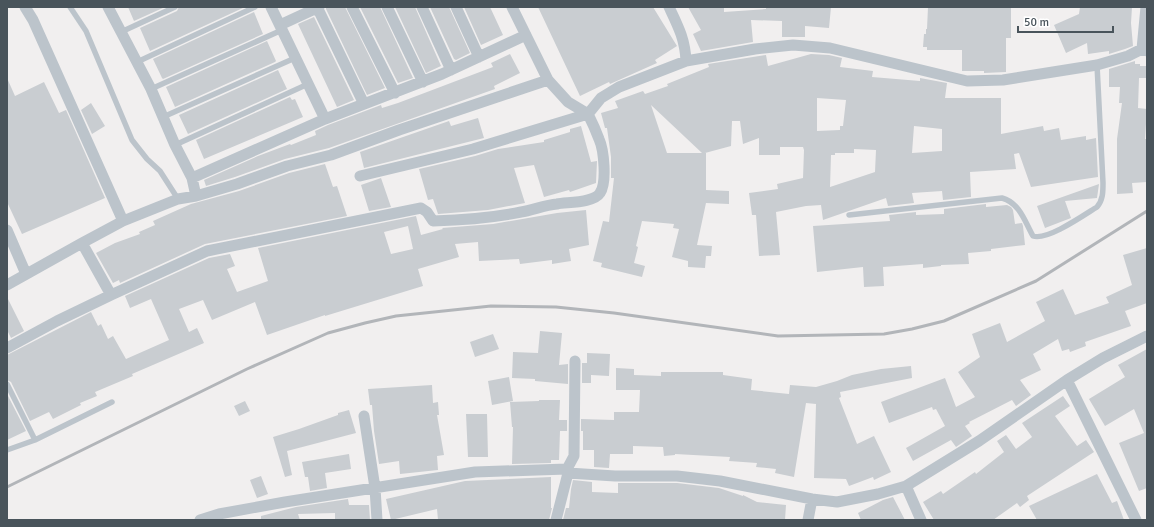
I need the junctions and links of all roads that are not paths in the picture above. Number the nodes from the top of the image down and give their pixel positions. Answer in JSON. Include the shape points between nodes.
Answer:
{"nodes":[{"id":1,"x":25,"y":7,"type":"edge"},
{"id":2,"x":70,"y":7,"type":"edge"},
{"id":3,"x":108,"y":7,"type":"edge"},
{"id":4,"x":175,"y":7,"type":"edge"},
{"id":5,"x":255,"y":7,"type":"edge"},
{"id":6,"x":271,"y":7,"type":"edge"},
{"id":7,"x":318,"y":7,"type":"edge"},
{"id":8,"x":352,"y":7,"type":"edge"},
{"id":9,"x":387,"y":7,"type":"edge"},
{"id":10,"x":422,"y":7,"type":"edge"},
{"id":11,"x":456,"y":7,"type":"edge"},
{"id":12,"x":512,"y":7,"type":"edge"},
{"id":13,"x":669,"y":7,"type":"edge"},
{"id":14,"x":1146,"y":7,"type":"edge"},
{"id":15,"x":281,"y":27,"type":"junction"},
{"id":16,"x":121,"y":32,"type":"junction"},
{"id":17,"x":526,"y":35,"type":"junction"},
{"id":18,"x":1144,"y":50,"type":"edge"},
{"id":19,"x":479,"y":57,"type":"junction"},
{"id":20,"x":295,"y":58,"type":"junction"},
{"id":21,"x":686,"y":61,"type":"junction"},
{"id":22,"x":137,"y":62,"type":"junction"},
{"id":23,"x":1097,"y":66,"type":"junction"},
{"id":24,"x":451,"y":70,"type":"junction"},
{"id":25,"x":548,"y":80,"type":"junction"},
{"id":26,"x":423,"y":82,"type":"junction"},
{"id":27,"x":308,"y":84,"type":"junction"},
{"id":28,"x":151,"y":89,"type":"junction"},
{"id":29,"x":395,"y":93,"type":"junction"},
{"id":30,"x":364,"y":104,"type":"junction"},
{"id":31,"x":588,"y":114,"type":"junction"},
{"id":32,"x":163,"y":117,"type":"junction"},
{"id":33,"x":325,"y":119,"type":"junction"},
{"id":34,"x":175,"y":145,"type":"junction"},
{"id":35,"x":360,"y":176,"type":"dead end"},
{"id":36,"x":192,"y":178,"type":"junction"},
{"id":37,"x":196,"y":196,"type":"junction"},
{"id":38,"x":178,"y":199,"type":"junction"},
{"id":39,"x":849,"y":215,"type":"dead end"},
{"id":40,"x":123,"y":221,"type":"junction"},
{"id":41,"x":7,"y":230,"type":"edge"},
{"id":42,"x":82,"y":243,"type":"junction"},
{"id":43,"x":26,"y":274,"type":"junction"},
{"id":44,"x":7,"y":285,"type":"edge"},
{"id":45,"x":111,"y":295,"type":"junction"},
{"id":46,"x":1147,"y":336,"type":"edge"},
{"id":47,"x":7,"y":348,"type":"edge"},
{"id":48,"x":575,"y":361,"type":"dead end"},
{"id":49,"x":1067,"y":380,"type":"junction"},
{"id":50,"x":7,"y":384,"type":"edge"},
{"id":51,"x":112,"y":402,"type":"dead end"},
{"id":52,"x":364,"y":416,"type":"dead end"},
{"id":53,"x":35,"y":440,"type":"junction"},
{"id":54,"x":7,"y":450,"type":"edge"},
{"id":55,"x":567,"y":471,"type":"junction"},
{"id":56,"x":906,"y":486,"type":"junction"},
{"id":57,"x":375,"y":488,"type":"junction"},
{"id":58,"x":812,"y":499,"type":"junction"},
{"id":59,"x":200,"y":520,"type":"edge"},
{"id":60,"x":377,"y":520,"type":"edge"},
{"id":61,"x":556,"y":520,"type":"edge"},
{"id":62,"x":808,"y":520,"type":"edge"},
{"id":63,"x":921,"y":520,"type":"edge"},
{"id":64,"x":1136,"y":520,"type":"edge"}],
"edges":[{"from":1,"to":40,"type":"street"},
{"from":2,"to":38,"type":"lane","via":[[86,32],[132,140],[160,170]]},
{"from":3,"to":16,"type":"street"},
{"from":4,"to":16,"type":"lane"},
{"from":5,"to":22,"type":"lane"},
{"from":6,"to":15,"type":"street"},
{"from":7,"to":15,"type":"street"},
{"from":7,"to":30,"type":"street"},
{"from":8,"to":29,"type":"street"},
{"from":9,"to":26,"type":"street"},
{"from":10,"to":24,"type":"street"},
{"from":11,"to":19,"type":"street"},
{"from":12,"to":17,"type":"street"},
{"from":13,"to":21,"type":"street","via":[[681,32]]},
{"from":14,"to":18,"type":"street"},
{"from":15,"to":20,"type":"street"},
{"from":15,"to":28,"type":"lane"},
{"from":16,"to":22,"type":"street"},
{"from":17,"to":19,"type":"street"},
{"from":17,"to":25,"type":"street"},
{"from":18,"to":23,"type":"street"},
{"from":19,"to":24,"type":"street"},
{"from":20,"to":27,"type":"street"},
{"from":20,"to":32,"type":"lane"},
{"from":21,"to":23,"type":"street","via":[[792,45],[830,48],[967,81],[1003,80]]},
{"from":21,"to":31,"type":"street","via":[[619,87],[601,98]]},
{"from":22,"to":28,"type":"street"},
{"from":23,"to":39,"type":"lane","via":[[1103,183],[1103,194],[1097,207],[1051,234],[1039,237],[1033,236],[1013,202],[1002,198]]},
{"from":24,"to":26,"type":"street"},
{"from":25,"to":31,"type":"street","via":[[568,102]]},
{"from":25,"to":37,"type":"street","via":[[331,155],[287,166]]},
{"from":26,"to":29,"type":"street"},
{"from":27,"to":33,"type":"street"},
{"from":27,"to":34,"type":"lane"},
{"from":28,"to":32,"type":"street"},
{"from":29,"to":30,"type":"street"},
{"from":30,"to":33,"type":"street"},
{"from":31,"to":35,"type":"street","via":[[473,149]]},
{"from":31,"to":45,"type":"street","via":[[600,141],[604,171],[604,183],[600,194],[594,198],[477,220],[433,221],[421,208],[317,228],[207,251]]},
{"from":32,"to":34,"type":"street"},
{"from":33,"to":36,"type":"street"},
{"from":34,"to":36,"type":"street"},
{"from":36,"to":37,"type":"street"},
{"from":37,"to":38,"type":"street"},
{"from":38,"to":40,"type":"street"},
{"from":40,"to":42,"type":"street"},
{"from":41,"to":43,"type":"street"},
{"from":42,"to":43,"type":"street"},
{"from":42,"to":45,"type":"street"},
{"from":43,"to":44,"type":"street"},
{"from":45,"to":47,"type":"street"},
{"from":46,"to":49,"type":"street"},
{"from":48,"to":55,"type":"street","via":[[575,446],[574,456]]},
{"from":49,"to":56,"type":"street","via":[[979,442]]},
{"from":49,"to":64,"type":"street"},
{"from":50,"to":53,"type":"lane"},
{"from":51,"to":53,"type":"lane"},
{"from":52,"to":57,"type":"street"},
{"from":53,"to":54,"type":"lane"},
{"from":55,"to":57,"type":"street","via":[[475,472]]},
{"from":55,"to":58,"type":"street","via":[[720,481]]},
{"from":55,"to":61,"type":"street"},
{"from":56,"to":58,"type":"street","via":[[837,502]]},
{"from":56,"to":63,"type":"street"},
{"from":57,"to":59,"type":"street","via":[[219,514]]},
{"from":57,"to":60,"type":"street"},
{"from":58,"to":62,"type":"street"}]}
